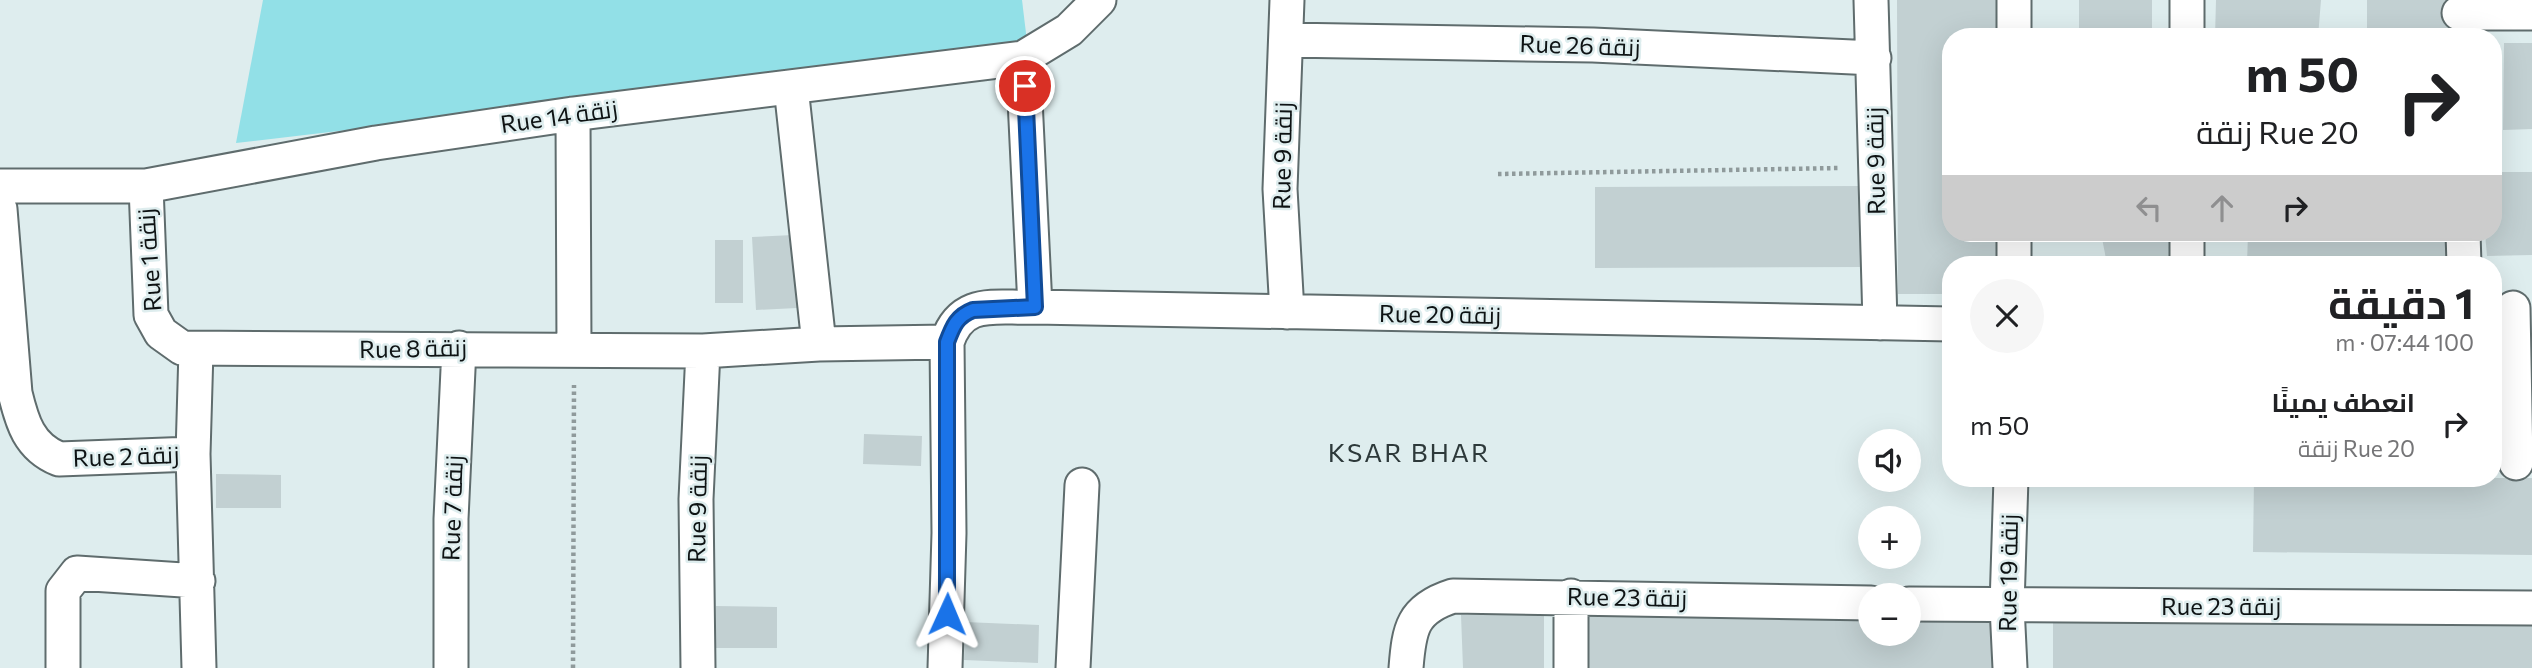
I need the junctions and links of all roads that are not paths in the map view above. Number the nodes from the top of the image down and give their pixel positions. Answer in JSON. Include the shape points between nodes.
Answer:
{"nodes":[{"id":1,"x":1099,"y":0,"type":"edge"},
{"id":2,"x":1287,"y":0,"type":"edge"},
{"id":3,"x":1871,"y":0,"type":"edge"},
{"id":4,"x":2014,"y":0,"type":"edge"},
{"id":5,"x":2187,"y":0,"type":"edge"},
{"id":6,"x":2532,"y":13,"type":"edge"},
{"id":7,"x":2459,"y":17,"type":"edge"},
{"id":8,"x":2014,"y":28,"type":"edge"},
{"id":9,"x":2186,"y":28,"type":"edge"},
{"id":10,"x":1286,"y":40,"type":"junction"},
{"id":11,"x":1023,"y":58,"type":"junction"},
{"id":12,"x":1874,"y":58,"type":"junction"},
{"id":13,"x":792,"y":87,"type":"junction"},
{"id":14,"x":573,"y":114,"type":"junction"},
{"id":15,"x":0,"y":186,"type":"edge"},
{"id":16,"x":146,"y":186,"type":"junction"},
{"id":17,"x":0,"y":209,"type":"edge"},
{"id":18,"x":2513,"y":306,"type":"edge"},
{"id":19,"x":1035,"y":307,"type":"junction"},
{"id":20,"x":1287,"y":312,"type":"junction"},
{"id":21,"x":1880,"y":323,"type":"junction"},
{"id":22,"x":1942,"y":324,"type":"edge"},
{"id":23,"x":947,"y":342,"type":"junction"},
{"id":24,"x":818,"y":344,"type":"junction"},
{"id":25,"x":459,"y":348,"type":"junction"},
{"id":26,"x":574,"y":348,"type":"junction"},
{"id":27,"x":196,"y":350,"type":"junction"},
{"id":28,"x":703,"y":351,"type":"junction"},
{"id":29,"x":193,"y":454,"type":"junction"},
{"id":30,"x":2514,"y":463,"type":"edge"},
{"id":31,"x":1082,"y":485,"type":"dead end"},
{"id":32,"x":2011,"y":487,"type":"edge"},
{"id":33,"x":198,"y":581,"type":"junction"},
{"id":34,"x":1571,"y":596,"type":"junction"},
{"id":35,"x":1858,"y":603,"type":"edge"},
{"id":36,"x":1921,"y":604,"type":"edge"},
{"id":37,"x":2007,"y":606,"type":"junction"},
{"id":38,"x":2532,"y":608,"type":"edge"},
{"id":39,"x":1407,"y":655,"type":"edge"},
{"id":40,"x":62,"y":668,"type":"edge"},
{"id":41,"x":199,"y":668,"type":"edge"},
{"id":42,"x":451,"y":668,"type":"edge"},
{"id":43,"x":698,"y":668,"type":"edge"},
{"id":44,"x":945,"y":668,"type":"edge"},
{"id":45,"x":1073,"y":668,"type":"edge"},
{"id":46,"x":1571,"y":668,"type":"edge"},
{"id":47,"x":2010,"y":668,"type":"edge"}],
"edges":[{"from":1,"to":11,"type":"street","name":"Rue 14 زنقة","via":[[1069,30]]},
{"from":2,"to":10,"type":"street","name":"Rue 9 زنقة"},
{"from":3,"to":12,"type":"street","name":"Rue 9 زنقة"},
{"from":4,"to":8,"type":"street"},
{"from":5,"to":9,"type":"street"},
{"from":6,"to":7,"type":"street"},
{"from":10,"to":12,"type":"street","name":"Rue 26 زنقة","via":[[1593,45]]},
{"from":10,"to":20,"type":"street","name":"Rue 9 زنقة","via":[[1280,189]]},
{"from":11,"to":13,"type":"street","name":"Rue 14 زنقة"},
{"from":11,"to":19,"type":"street"},
{"from":12,"to":21,"type":"street","name":"Rue 9 زنقة"},
{"from":13,"to":14,"type":"street","name":"Rue 14 زنقة"},
{"from":13,"to":24,"type":"street"},
{"from":14,"to":16,"type":"street","name":"Rue 14 زنقة"},
{"from":14,"to":26,"type":"street"},
{"from":15,"to":16,"type":"street","name":"Rue 14 زنقة"},
{"from":16,"to":27,"type":"street","name":"Rue 1 زنقة","via":[[151,314],[171,343]]},
{"from":17,"to":29,"type":"street","name":"Rue 2 زنقة","via":[[15,393],[32,441],[43,453],[59,459]]},
{"from":18,"to":30,"type":"street"},
{"from":19,"to":20,"type":"street","name":"Rue 20 زنقة"},
{"from":19,"to":23,"type":"street","name":"Rue 20 زنقة","via":[[964,313]]},
{"from":20,"to":21,"type":"street","name":"Rue 20 زنقة"},
{"from":21,"to":22,"type":"street","name":"Rue 20 زنقة"},
{"from":23,"to":24,"type":"street","name":"Rue 8 زنقة"},
{"from":23,"to":44,"type":"street"},
{"from":24,"to":28,"type":"street","name":"Rue 8 زنقة"},
{"from":25,"to":26,"type":"street","name":"Rue 8 زنقة"},
{"from":25,"to":27,"type":"street","name":"Rue 8 زنقة"},
{"from":25,"to":42,"type":"street","name":"Rue 7 زنقة","via":[[451,519]]},
{"from":26,"to":28,"type":"street","name":"Rue 8 زنقة"},
{"from":27,"to":29,"type":"street"},
{"from":28,"to":43,"type":"street","name":"Rue 9 زنقة","via":[[696,499]]},
{"from":29,"to":33,"type":"street"},
{"from":31,"to":45,"type":"street"},
{"from":32,"to":37,"type":"street","name":"Rue 19 زنقة"},
{"from":33,"to":40,"type":"street","via":[[77,573],[63,591]]},
{"from":33,"to":41,"type":"street"},
{"from":34,"to":35,"type":"street","name":"Rue 23 زنقة"},
{"from":34,"to":39,"type":"street","name":"Rue 23 زنقة","via":[[1453,596],[1433,603],[1413,624]]},
{"from":34,"to":46,"type":"street"},
{"from":36,"to":37,"type":"street","name":"Rue 23 زنقة"},
{"from":37,"to":38,"type":"street","name":"Rue 23 زنقة"},
{"from":37,"to":47,"type":"street","name":"Rue 19 زنقة"}]}
